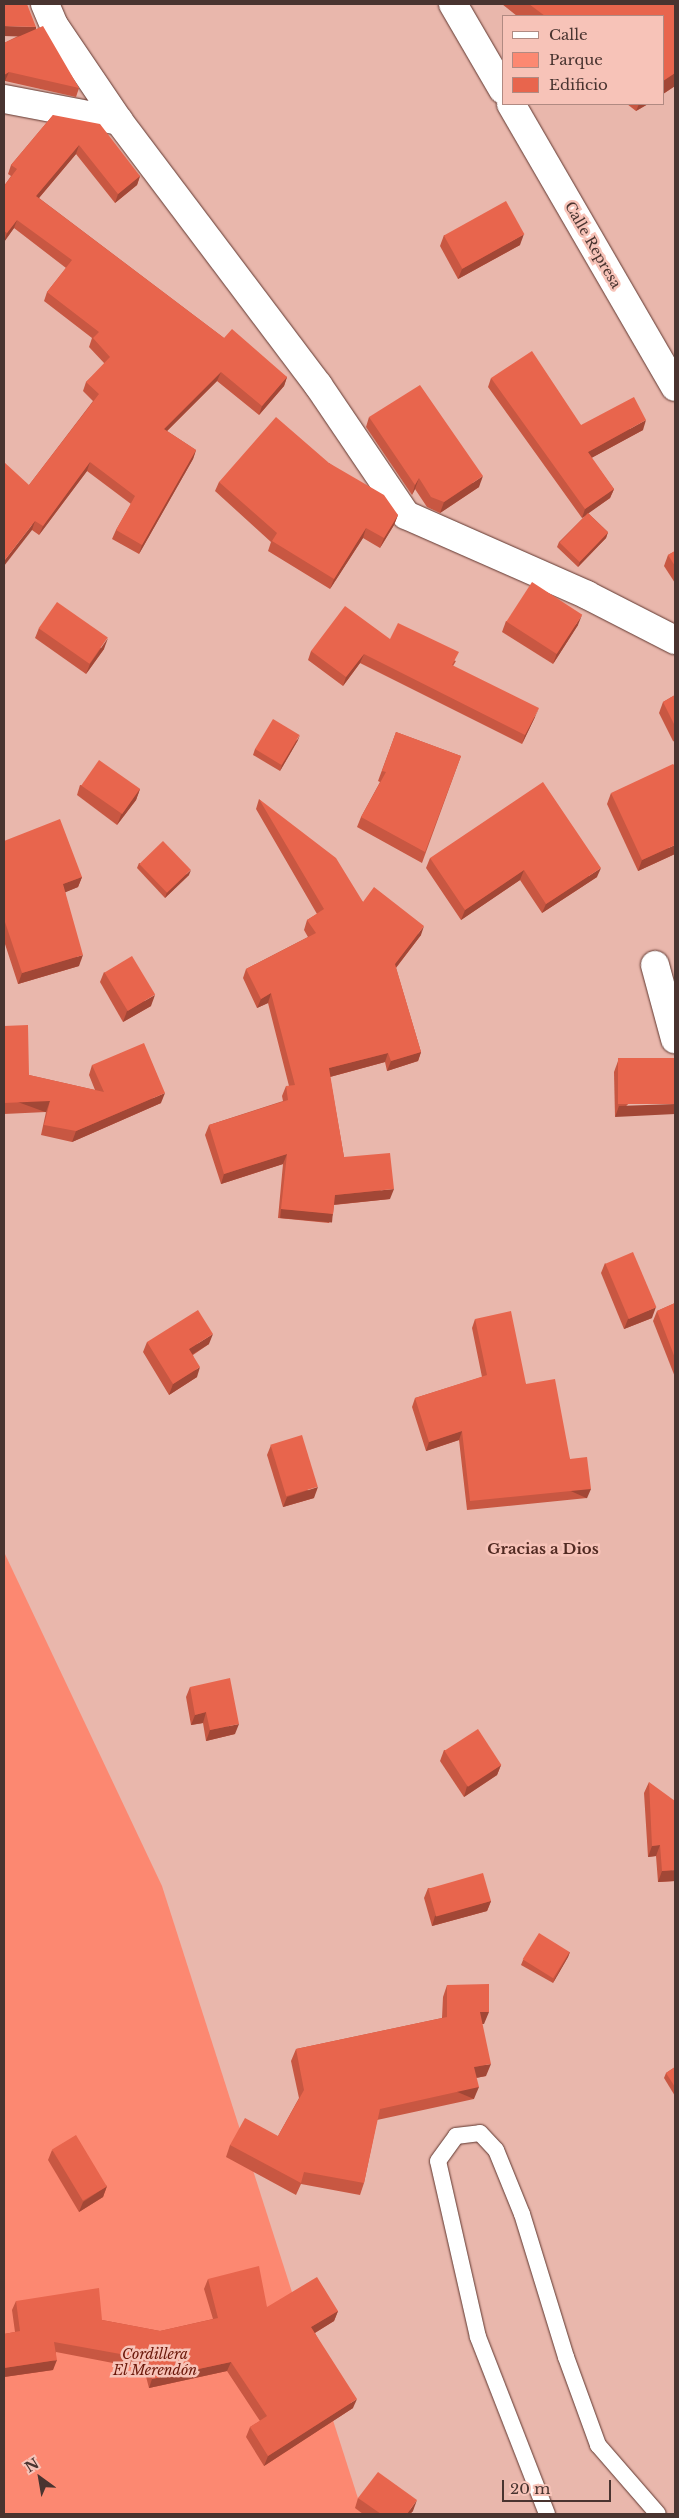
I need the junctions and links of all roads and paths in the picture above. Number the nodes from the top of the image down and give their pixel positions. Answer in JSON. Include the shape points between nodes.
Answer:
{"nodes":[{"id":1,"x":45,"y":4,"type":"edge"},
{"id":2,"x":453,"y":4,"type":"edge"},
{"id":3,"x":502,"y":88,"type":"edge"},
{"id":4,"x":4,"y":98,"type":"edge"},
{"id":5,"x":512,"y":105,"type":"edge"},
{"id":6,"x":119,"y":121,"type":"junction"},
{"id":7,"x":675,"y":387,"type":"edge"},
{"id":8,"x":675,"y":640,"type":"edge"},
{"id":9,"x":655,"y":965,"type":"dead end"},
{"id":10,"x":675,"y":1039,"type":"edge"},
{"id":11,"x":547,"y":2514,"type":"edge"},
{"id":12,"x":658,"y":2514,"type":"edge"}],
"edges":[{"from":1,"to":6,"type":"street","via":[[54,25]]},
{"from":2,"to":3,"type":"street"},
{"from":4,"to":6,"type":"street"},
{"from":5,"to":7,"type":"street","name":"Calle Represa"},
{"from":6,"to":8,"type":"street","via":[[318,385],[406,515],[587,596]]},
{"from":9,"to":10,"type":"street"},
{"from":11,"to":12,"type":"lane","via":[[478,2337],[438,2161],[456,2136],[480,2132],[496,2150],[522,2214],[566,2357],[598,2446]]}]}
